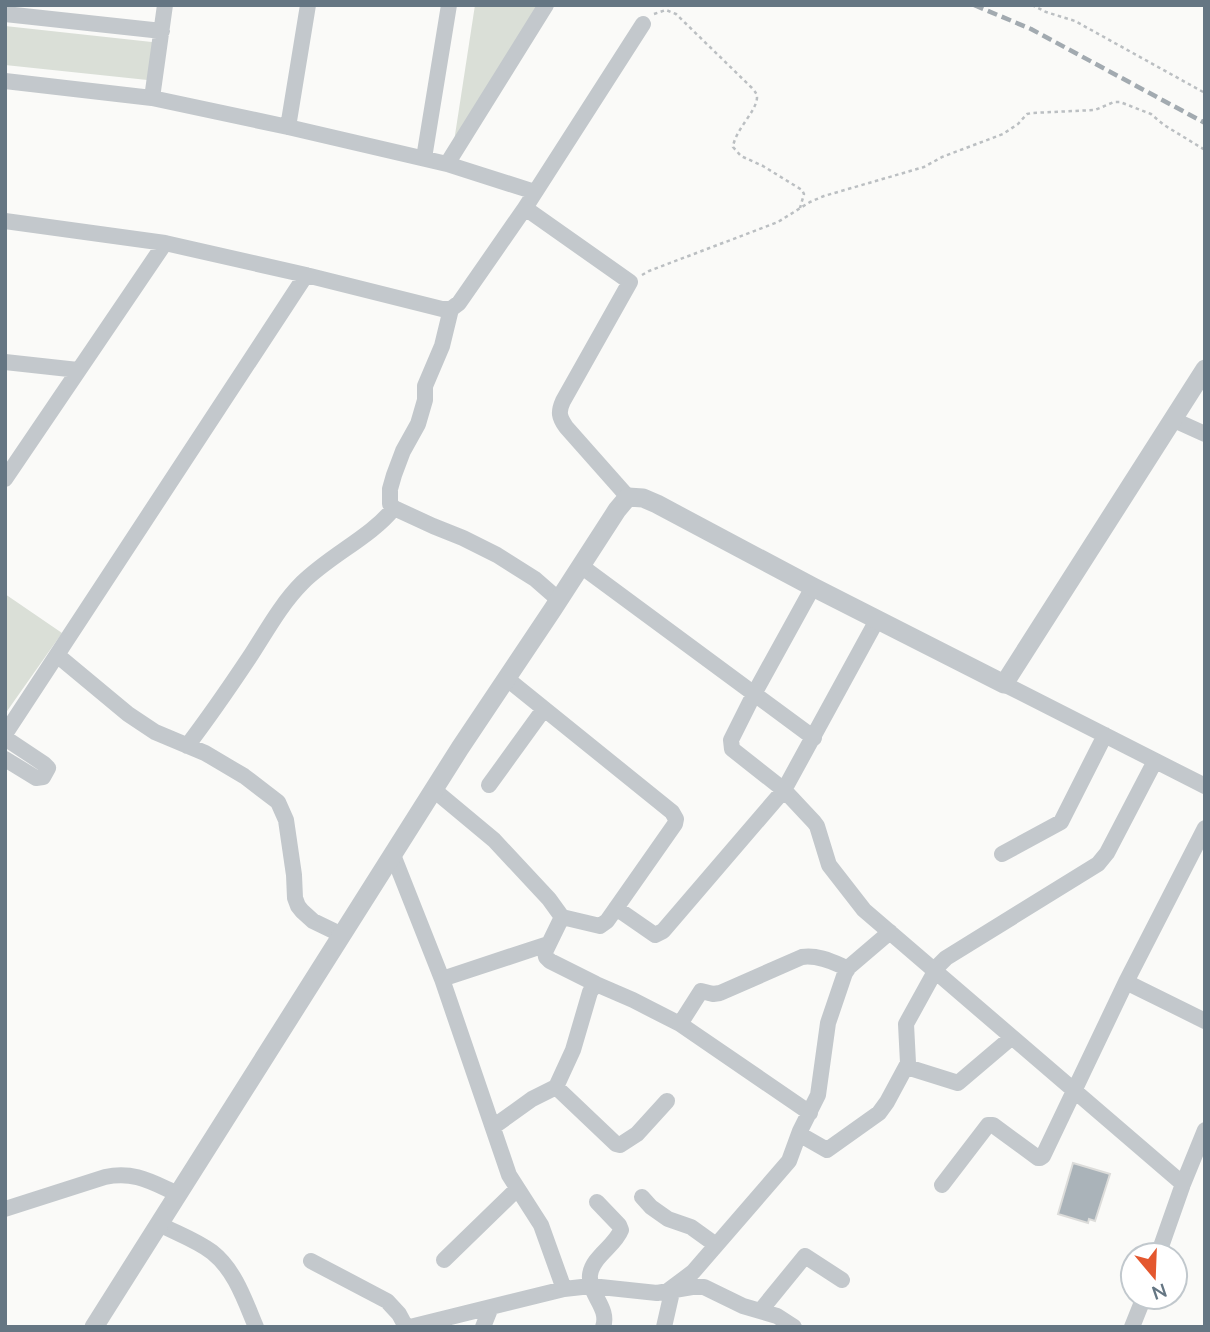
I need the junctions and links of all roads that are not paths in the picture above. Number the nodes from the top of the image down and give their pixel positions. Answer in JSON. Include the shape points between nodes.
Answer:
{"nodes":[{"id":1,"x":166,"y":5,"type":"edge"},
{"id":2,"x":308,"y":5,"type":"edge"},
{"id":3,"x":449,"y":5,"type":"edge"},
{"id":4,"x":546,"y":5,"type":"edge"},
{"id":5,"x":5,"y":14,"type":"edge"},
{"id":6,"x":643,"y":24,"type":"road end"},
{"id":7,"x":162,"y":32,"type":"junction"},
{"id":8,"x":5,"y":82,"type":"edge"},
{"id":9,"x":152,"y":98,"type":"junction"},
{"id":10,"x":288,"y":127,"type":"junction"},
{"id":11,"x":424,"y":158,"type":"junction"},
{"id":12,"x":447,"y":164,"type":"junction"},
{"id":13,"x":535,"y":192,"type":"junction"},
{"id":14,"x":525,"y":208,"type":"junction"},
{"id":15,"x":5,"y":220,"type":"edge"},
{"id":16,"x":165,"y":243,"type":"junction"},
{"id":17,"x":306,"y":275,"type":"junction"},
{"id":18,"x":452,"y":309,"type":"junction"},
{"id":19,"x":5,"y":362,"type":"edge"},
{"id":20,"x":1205,"y":369,"type":"edge"},
{"id":21,"x":78,"y":370,"type":"junction"},
{"id":22,"x":1174,"y":420,"type":"junction"},
{"id":23,"x":1205,"y":434,"type":"edge"},
{"id":24,"x":5,"y":480,"type":"edge"},
{"id":25,"x":628,"y":497,"type":"junction"},
{"id":26,"x":394,"y":508,"type":"junction"},
{"id":27,"x":581,"y":566,"type":"junction"},
{"id":28,"x":813,"y":587,"type":"junction"},
{"id":29,"x":559,"y":600,"type":"junction"},
{"id":30,"x":877,"y":620,"type":"junction"},
{"id":31,"x":57,"y":655,"type":"junction"},
{"id":32,"x":506,"y":678,"type":"junction"},
{"id":33,"x":1004,"y":684,"type":"junction"},
{"id":34,"x":754,"y":694,"type":"junction"},
{"id":35,"x":544,"y":709,"type":"junction"},
{"id":36,"x":1105,"y":735,"type":"junction"},
{"id":37,"x":5,"y":736,"type":"edge"},
{"id":38,"x":814,"y":738,"type":"junction"},
{"id":39,"x":187,"y":746,"type":"junction"},
{"id":40,"x":5,"y":759,"type":"edge"},
{"id":41,"x":1155,"y":761,"type":"junction"},
{"id":42,"x":489,"y":785,"type":"dead end"},
{"id":43,"x":1205,"y":786,"type":"edge"},
{"id":44,"x":435,"y":790,"type":"junction"},
{"id":45,"x":784,"y":790,"type":"junction"},
{"id":46,"x":1205,"y":828,"type":"edge"},
{"id":47,"x":1002,"y":854,"type":"dead end"},
{"id":48,"x":393,"y":855,"type":"junction"},
{"id":49,"x":616,"y":908,"type":"junction"},
{"id":50,"x":562,"y":917,"type":"junction"},
{"id":51,"x":890,"y":932,"type":"junction"},
{"id":52,"x":342,"y":935,"type":"junction"},
{"id":53,"x":548,"y":944,"type":"junction"},
{"id":54,"x":934,"y":971,"type":"junction"},
{"id":55,"x":845,"y":972,"type":"junction"},
{"id":56,"x":442,"y":979,"type":"junction"},
{"id":57,"x":1126,"y":982,"type":"junction"},
{"id":58,"x":596,"y":984,"type":"junction"},
{"id":59,"x":1205,"y":1021,"type":"edge"},
{"id":60,"x":680,"y":1024,"type":"junction"},
{"id":61,"x":1012,"y":1038,"type":"junction"},
{"id":62,"x":907,"y":1067,"type":"junction"},
{"id":63,"x":556,"y":1087,"type":"junction"},
{"id":64,"x":1074,"y":1092,"type":"junction"},
{"id":65,"x":667,"y":1101,"type":"dead end"},
{"id":66,"x":810,"y":1113,"type":"junction"},
{"id":67,"x":493,"y":1127,"type":"junction"},
{"id":68,"x":1205,"y":1130,"type":"edge"},
{"id":69,"x":799,"y":1134,"type":"junction"},
{"id":70,"x":1183,"y":1184,"type":"junction"},
{"id":71,"x":942,"y":1185,"type":"dead end"},
{"id":72,"x":517,"y":1189,"type":"junction"},
{"id":73,"x":178,"y":1194,"type":"junction"},
{"id":74,"x":642,"y":1197,"type":"dead end"},
{"id":75,"x":597,"y":1202,"type":"dead end"},
{"id":76,"x":5,"y":1209,"type":"edge"},
{"id":77,"x":159,"y":1224,"type":"junction"},
{"id":78,"x":1163,"y":1241,"type":"edge"},
{"id":79,"x":716,"y":1245,"type":"junction"},
{"id":80,"x":444,"y":1260,"type":"dead end"},
{"id":81,"x":311,"y":1261,"type":"dead end"},
{"id":82,"x":842,"y":1280,"type":"dead end"},
{"id":83,"x":591,"y":1286,"type":"junction"},
{"id":84,"x":564,"y":1289,"type":"junction"},
{"id":85,"x":668,"y":1292,"type":"junction"},
{"id":86,"x":491,"y":1307,"type":"junction"},
{"id":87,"x":761,"y":1310,"type":"junction"},
{"id":88,"x":483,"y":1326,"type":"edge"},
{"id":89,"x":94,"y":1327,"type":"edge"},
{"id":90,"x":256,"y":1327,"type":"edge"},
{"id":91,"x":408,"y":1327,"type":"edge"},
{"id":92,"x":603,"y":1327,"type":"edge"},
{"id":93,"x":664,"y":1327,"type":"edge"},
{"id":94,"x":794,"y":1327,"type":"edge"}],
"edges":[{"from":1,"to":7,"type":"street"},
{"from":2,"to":10,"type":"street"},
{"from":3,"to":11,"type":"street"},
{"from":4,"to":12,"type":"street"},
{"from":5,"to":7,"type":"street"},
{"from":6,"to":13,"type":"street"},
{"from":7,"to":9,"type":"street"},
{"from":8,"to":9,"type":"street"},
{"from":9,"to":10,"type":"street"},
{"from":10,"to":11,"type":"street"},
{"from":11,"to":12,"type":"street"},
{"from":12,"to":13,"type":"street"},
{"from":13,"to":14,"type":"street"},
{"from":14,"to":18,"type":"street"},
{"from":14,"to":25,"type":"street","via":[[630,282],[559,413]]},
{"from":15,"to":16,"type":"street"},
{"from":16,"to":17,"type":"street"},
{"from":16,"to":21,"type":"street"},
{"from":17,"to":18,"type":"street"},
{"from":17,"to":31,"type":"street"},
{"from":18,"to":26,"type":"street","via":[[425,387],[418,424],[390,489]]},
{"from":19,"to":21,"type":"street"},
{"from":20,"to":22,"type":"street"},
{"from":21,"to":24,"type":"street"},
{"from":22,"to":23,"type":"street"},
{"from":22,"to":33,"type":"street"},
{"from":25,"to":27,"type":"street"},
{"from":25,"to":28,"type":"street","via":[[649,500]]},
{"from":26,"to":29,"type":"street","via":[[497,555]]},
{"from":26,"to":39,"type":"street","via":[[302,583]]},
{"from":27,"to":29,"type":"street"},
{"from":27,"to":34,"type":"street"},
{"from":28,"to":30,"type":"street"},
{"from":28,"to":34,"type":"street"},
{"from":29,"to":32,"type":"street"},
{"from":30,"to":33,"type":"street"},
{"from":30,"to":38,"type":"street"},
{"from":31,"to":37,"type":"street"},
{"from":31,"to":39,"type":"street","via":[[155,732]]},
{"from":32,"to":35,"type":"street"},
{"from":32,"to":44,"type":"street"},
{"from":33,"to":36,"type":"street"},
{"from":34,"to":38,"type":"street"},
{"from":34,"to":45,"type":"street","via":[[731,740],[732,749]]},
{"from":35,"to":42,"type":"street"},
{"from":35,"to":49,"type":"street","via":[[675,817],[675,824]]},
{"from":36,"to":41,"type":"street"},
{"from":36,"to":47,"type":"street","via":[[1061,822]]},
{"from":37,"to":40,"type":"street","via":[[48,768],[38,779]]},
{"from":38,"to":45,"type":"street"},
{"from":39,"to":52,"type":"street","via":[[244,776],[278,802],[286,820],[298,905],[313,921]]},
{"from":41,"to":43,"type":"street"},
{"from":41,"to":54,"type":"street","via":[[1098,863],[946,958]]},
{"from":44,"to":48,"type":"street"},
{"from":44,"to":50,"type":"street","via":[[494,840]]},
{"from":45,"to":49,"type":"street","via":[[661,933],[655,935]]},
{"from":45,"to":51,"type":"street","via":[[817,826],[831,868],[864,910]]},
{"from":46,"to":57,"type":"street"},
{"from":48,"to":52,"type":"street"},
{"from":48,"to":56,"type":"street"},
{"from":49,"to":50,"type":"street","via":[[601,926]]},
{"from":50,"to":53,"type":"street"},
{"from":51,"to":54,"type":"street"},
{"from":51,"to":55,"type":"street"},
{"from":52,"to":73,"type":"street"},
{"from":53,"to":56,"type":"street"},
{"from":53,"to":58,"type":"street","via":[[548,960]]},
{"from":54,"to":61,"type":"street"},
{"from":54,"to":62,"type":"street","via":[[905,1024]]},
{"from":55,"to":60,"type":"street","via":[[842,965],[826,959],[802,957],[720,993],[701,991]]},
{"from":55,"to":66,"type":"street","via":[[828,1023],[820,1088]]},
{"from":56,"to":67,"type":"street"},
{"from":57,"to":59,"type":"street"},
{"from":57,"to":64,"type":"street"},
{"from":58,"to":60,"type":"street"},
{"from":58,"to":63,"type":"street"},
{"from":60,"to":66,"type":"street"},
{"from":61,"to":62,"type":"street","via":[[958,1083]]},
{"from":61,"to":64,"type":"street"},
{"from":62,"to":69,"type":"street","via":[[879,1113],[830,1149]]},
{"from":63,"to":65,"type":"street","via":[[620,1145]]},
{"from":63,"to":67,"type":"street"},
{"from":64,"to":70,"type":"street"},
{"from":64,"to":71,"type":"street","via":[[1040,1158],[988,1125]]},
{"from":66,"to":69,"type":"street"},
{"from":67,"to":72,"type":"street"},
{"from":68,"to":70,"type":"street"},
{"from":69,"to":79,"type":"street","via":[[789,1161]]},
{"from":70,"to":78,"type":"street"},
{"from":72,"to":80,"type":"street"},
{"from":72,"to":84,"type":"street","via":[[541,1225]]},
{"from":73,"to":76,"type":"street","via":[[120,1174]]},
{"from":73,"to":77,"type":"street"},
{"from":74,"to":79,"type":"street","via":[[668,1219],[691,1227]]},
{"from":75,"to":83,"type":"street","via":[[621,1230],[593,1266]]},
{"from":77,"to":89,"type":"street"},
{"from":77,"to":90,"type":"street","via":[[213,1253],[228,1269]]},
{"from":79,"to":85,"type":"street"},
{"from":81,"to":91,"type":"street","via":[[387,1301]]},
{"from":82,"to":87,"type":"street","via":[[805,1256]]},
{"from":83,"to":84,"type":"street"},
{"from":83,"to":85,"type":"street"},
{"from":83,"to":92,"type":"street","via":[[604,1312]]},
{"from":84,"to":86,"type":"street"},
{"from":85,"to":87,"type":"street","via":[[704,1287]]},
{"from":85,"to":93,"type":"street"},
{"from":86,"to":88,"type":"street"},
{"from":86,"to":91,"type":"street"},
{"from":87,"to":94,"type":"street"}]}
